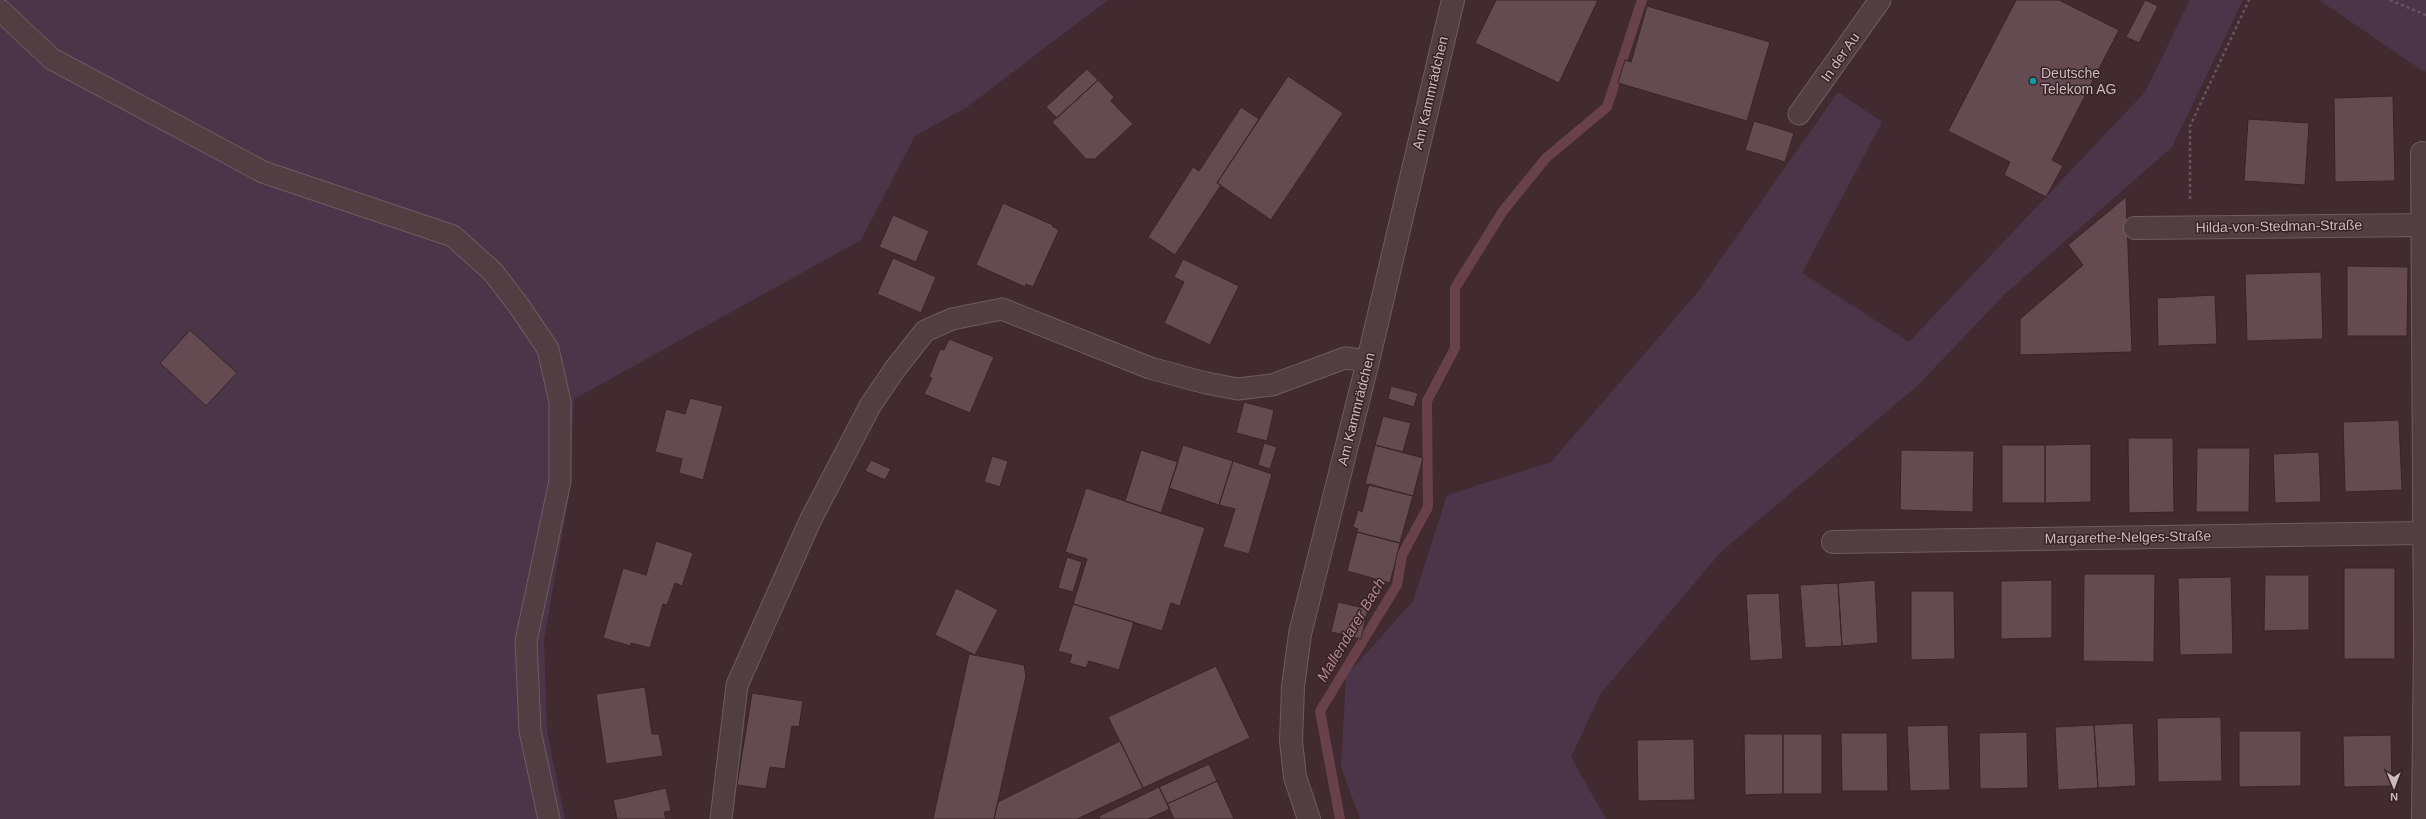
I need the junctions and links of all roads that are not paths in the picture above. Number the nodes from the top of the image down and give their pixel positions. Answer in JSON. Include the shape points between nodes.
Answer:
{"nodes":[{"id":1,"x":1453,"y":0,"type":"edge"},
{"id":2,"x":1880,"y":0,"type":"edge"},
{"id":3,"x":0,"y":10,"type":"edge"},
{"id":4,"x":1799,"y":114,"type":"dead end"},
{"id":5,"x":2422,"y":153,"type":"dead end"},
{"id":6,"x":2423,"y":225,"type":"junction"},
{"id":7,"x":2136,"y":228,"type":"dead end"},
{"id":8,"x":1368,"y":361,"type":"junction"},
{"id":9,"x":2424,"y":532,"type":"junction"},
{"id":10,"x":1833,"y":542,"type":"dead end"},
{"id":11,"x":549,"y":819,"type":"edge"},
{"id":12,"x":721,"y":819,"type":"edge"},
{"id":13,"x":1309,"y":819,"type":"edge"},
{"id":14,"x":2423,"y":819,"type":"edge"}],
"edges":[{"from":1,"to":8,"type":"street","name":"Am Kammrädchen","via":[[1448,11]]},
{"from":2,"to":4,"type":"lane","name":"In der Au"},
{"from":3,"to":11,"type":"lane","via":[[52,59],[263,172],[452,236],[493,272],[519,306],[548,349],[560,402],[560,481],[526,641],[530,731]]},
{"from":5,"to":6,"type":"street"},
{"from":6,"to":7,"type":"street","name":"Hilda-von-Stedman-Straße"},
{"from":6,"to":9,"type":"street"},
{"from":8,"to":12,"type":"lane","via":[[1345,358],[1272,385],[1238,389],[1150,368],[1002,309],[952,319],[925,331],[895,368],[870,406],[810,521],[736,685]]},
{"from":8,"to":13,"type":"street","name":"Am Kammrädchen","via":[[1298,642],[1291,741],[1295,777]]},
{"from":9,"to":10,"type":"street","name":"Margarethe-Nelges-Straße"},
{"from":9,"to":14,"type":"street"}]}
